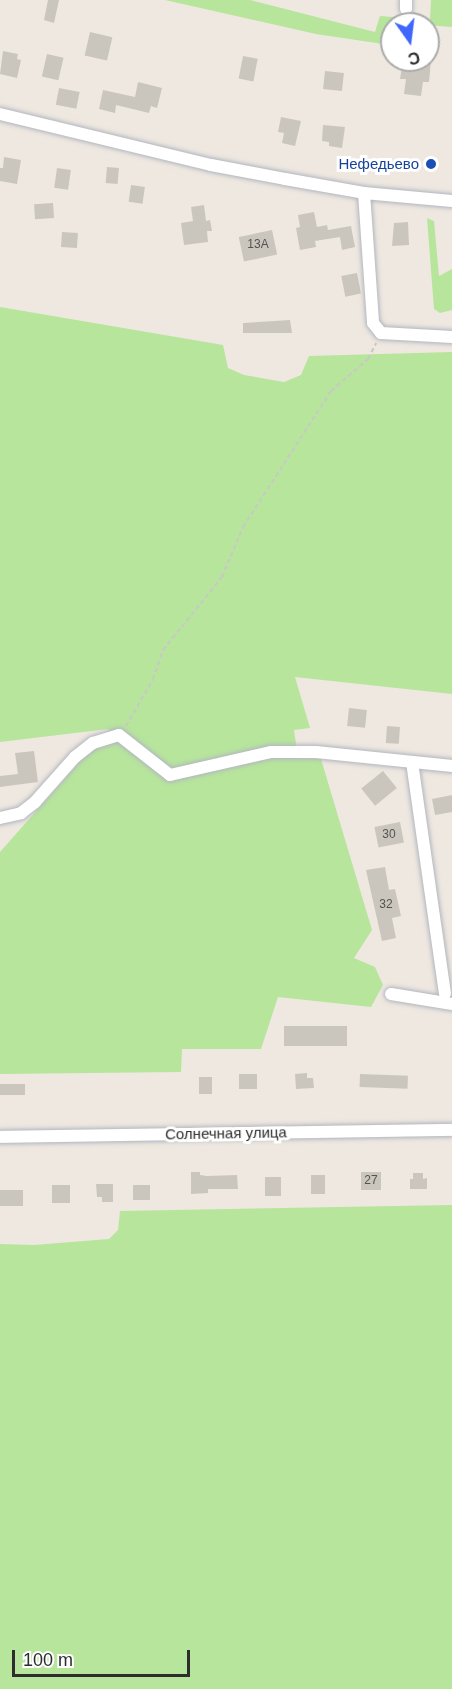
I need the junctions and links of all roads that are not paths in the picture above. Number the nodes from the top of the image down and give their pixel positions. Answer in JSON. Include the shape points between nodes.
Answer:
{"nodes":[{"id":1,"x":0,"y":114,"type":"edge"},
{"id":2,"x":364,"y":193,"type":"junction"},
{"id":3,"x":452,"y":201,"type":"edge"},
{"id":4,"x":452,"y":337,"type":"edge"},
{"id":5,"x":412,"y":762,"type":"junction"},
{"id":6,"x":452,"y":766,"type":"edge"},
{"id":7,"x":0,"y":818,"type":"edge"},
{"id":8,"x":391,"y":994,"type":"dead end"},
{"id":9,"x":448,"y":999,"type":"edge"},
{"id":10,"x":452,"y":1130,"type":"edge"},
{"id":11,"x":0,"y":1137,"type":"edge"}],
"edges":[{"from":1,"to":2,"type":"street","via":[[211,165]]},
{"from":2,"to":3,"type":"street"},
{"from":2,"to":4,"type":"street","via":[[373,323],[381,333]]},
{"from":5,"to":6,"type":"street"},
{"from":5,"to":7,"type":"street","via":[[316,752],[271,752],[170,775],[119,735],[93,743],[75,757],[35,802],[21,813]]},
{"from":5,"to":9,"type":"street"},
{"from":8,"to":9,"type":"street"},
{"from":10,"to":11,"type":"street","name":"Солнечная улица"}]}
